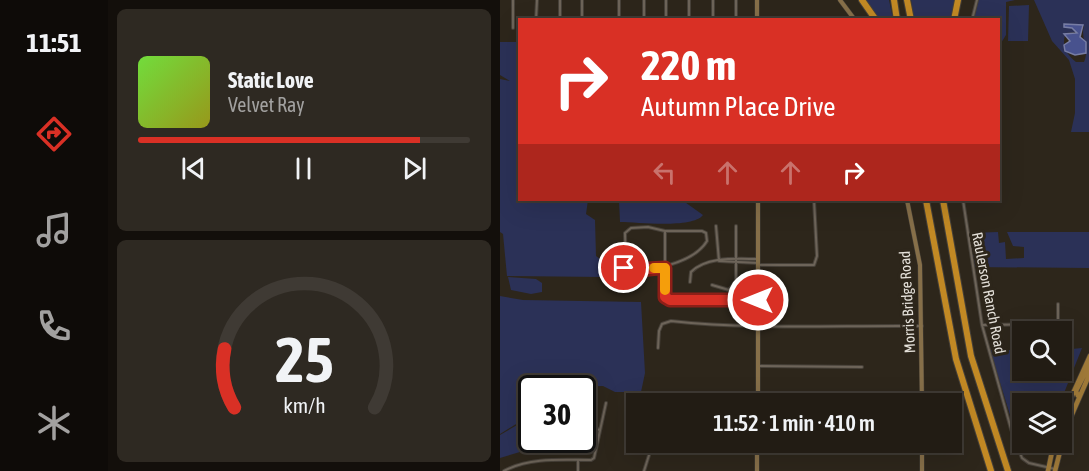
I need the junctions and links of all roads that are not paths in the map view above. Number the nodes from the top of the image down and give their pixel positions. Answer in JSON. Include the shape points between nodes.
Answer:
{"nodes":[{"id":1,"x":513,"y":0,"type":"edge"},
{"id":2,"x":537,"y":0,"type":"edge"},
{"id":3,"x":560,"y":0,"type":"edge"},
{"id":4,"x":582,"y":0,"type":"edge"},
{"id":5,"x":619,"y":0,"type":"edge"},
{"id":6,"x":644,"y":0,"type":"edge"},
{"id":7,"x":666,"y":0,"type":"edge"},
{"id":8,"x":689,"y":0,"type":"edge"},
{"id":9,"x":713,"y":0,"type":"edge"},
{"id":10,"x":736,"y":0,"type":"edge"},
{"id":11,"x":757,"y":0,"type":"edge"},
{"id":12,"x":840,"y":0,"type":"edge"},
{"id":13,"x":862,"y":0,"type":"edge"},
{"id":14,"x":894,"y":0,"type":"edge"},
{"id":15,"x":907,"y":0,"type":"edge"},
{"id":16,"x":958,"y":0,"type":"edge"},
{"id":17,"x":977,"y":0,"type":"edge"},
{"id":18,"x":536,"y":18,"type":"edge"},
{"id":19,"x":560,"y":18,"type":"edge"},
{"id":20,"x":582,"y":18,"type":"edge"},
{"id":21,"x":619,"y":18,"type":"edge"},
{"id":22,"x":644,"y":18,"type":"edge"},
{"id":23,"x":666,"y":18,"type":"edge"},
{"id":24,"x":689,"y":18,"type":"edge"},
{"id":25,"x":713,"y":18,"type":"edge"},
{"id":26,"x":736,"y":18,"type":"edge"},
{"id":27,"x":757,"y":18,"type":"edge"},
{"id":28,"x":854,"y":18,"type":"edge"},
{"id":29,"x":875,"y":18,"type":"edge"},
{"id":30,"x":897,"y":18,"type":"edge"},
{"id":31,"x":911,"y":18,"type":"edge"},
{"id":32,"x":954,"y":18,"type":"edge"},
{"id":33,"x":972,"y":18,"type":"edge"},
{"id":34,"x":513,"y":28,"type":"dead end"},
{"id":35,"x":758,"y":201,"type":"edge"},
{"id":36,"x":814,"y":201,"type":"edge"},
{"id":37,"x":907,"y":201,"type":"edge"},
{"id":38,"x":926,"y":201,"type":"edge"},
{"id":39,"x":944,"y":201,"type":"edge"},
{"id":40,"x":963,"y":201,"type":"edge"},
{"id":41,"x":716,"y":226,"type":"dead end"},
{"id":42,"x":736,"y":226,"type":"dead end"},
{"id":43,"x":665,"y":231,"type":"junction"},
{"id":44,"x":719,"y":261,"type":"junction"},
{"id":45,"x":737,"y":261,"type":"junction"},
{"id":46,"x":758,"y":262,"type":"junction"},
{"id":47,"x":665,"y":268,"type":"junction"},
{"id":48,"x":736,"y":281,"type":"junction"},
{"id":49,"x":690,"y":282,"type":"dead end"},
{"id":50,"x":712,"y":285,"type":"dead end"},
{"id":51,"x":751,"y":285,"type":"dead end"},
{"id":52,"x":758,"y":300,"type":"junction"},
{"id":53,"x":1058,"y":304,"type":"dead end"},
{"id":54,"x":1058,"y":321,"type":"edge"},
{"id":55,"x":758,"y":324,"type":"junction"},
{"id":56,"x":982,"y":325,"type":"junction"},
{"id":57,"x":1012,"y":325,"type":"edge"},
{"id":58,"x":922,"y":326,"type":"junction"},
{"id":59,"x":658,"y":348,"type":"dead end"},
{"id":60,"x":1090,"y":356,"type":"edge"},
{"id":61,"x":1090,"y":364,"type":"edge"},
{"id":62,"x":759,"y":366,"type":"junction"},
{"id":63,"x":862,"y":367,"type":"dead end"},
{"id":64,"x":1090,"y":373,"type":"edge"},
{"id":65,"x":758,"y":393,"type":"edge"},
{"id":66,"x":922,"y":393,"type":"edge"},
{"id":67,"x":1072,"y":396,"type":"edge"},
{"id":68,"x":1078,"y":396,"type":"junction"},
{"id":69,"x":606,"y":404,"type":"dead end"},
{"id":70,"x":596,"y":429,"type":"edge"},
{"id":71,"x":600,"y":430,"type":"junction"},
{"id":72,"x":650,"y":453,"type":"edge"},
{"id":73,"x":757,"y":453,"type":"edge"},
{"id":74,"x":922,"y":453,"type":"edge"},
{"id":75,"x":1052,"y":453,"type":"edge"},
{"id":76,"x":578,"y":460,"type":"junction"},
{"id":77,"x":1048,"y":469,"type":"edge"},
{"id":78,"x":509,"y":470,"type":"edge"},
{"id":79,"x":1055,"y":470,"type":"edge"},
{"id":80,"x":504,"y":471,"type":"edge"},
{"id":81,"x":578,"y":471,"type":"edge"},
{"id":82,"x":644,"y":471,"type":"edge"},
{"id":83,"x":757,"y":471,"type":"edge"},
{"id":84,"x":922,"y":471,"type":"edge"},
{"id":85,"x":991,"y":471,"type":"edge"},
{"id":86,"x":1008,"y":471,"type":"edge"}],
"edges":[{"from":1,"to":34,"type":"street"},
{"from":2,"to":18,"type":"street"},
{"from":3,"to":19,"type":"street"},
{"from":4,"to":20,"type":"street"},
{"from":5,"to":21,"type":"street"},
{"from":6,"to":22,"type":"street"},
{"from":7,"to":23,"type":"street"},
{"from":8,"to":24,"type":"street"},
{"from":9,"to":25,"type":"street"},
{"from":10,"to":26,"type":"street"},
{"from":11,"to":27,"type":"street"},
{"from":12,"to":28,"type":"street"},
{"from":13,"to":29,"type":"highway"},
{"from":14,"to":30,"type":"highway"},
{"from":15,"to":31,"type":"highway"},
{"from":16,"to":32,"type":"highway"},
{"from":17,"to":33,"type":"street"},
{"from":35,"to":46,"type":"street"},
{"from":36,"to":46,"type":"street","via":[[814,265]]},
{"from":37,"to":58,"type":"street","name":"Morris Bridge Road","via":[[920,265]]},
{"from":38,"to":85,"type":"highway","via":[[956,359]]},
{"from":39,"to":86,"type":"highway","via":[[971,356]]},
{"from":40,"to":56,"type":"street","name":"Raulerson Ranch Road"},
{"from":41,"to":44,"type":"street"},
{"from":42,"to":45,"type":"street"},
{"from":43,"to":47,"type":"street"},
{"from":43,"to":47,"type":"street","via":[[702,231],[707,241]]},
{"from":43,"to":47,"type":"street","via":[[631,228],[625,233],[624,268]]},
{"from":44,"to":45,"type":"street"},
{"from":44,"to":49,"type":"street","via":[[696,267]]},
{"from":45,"to":46,"type":"street"},
{"from":45,"to":48,"type":"street"},
{"from":46,"to":52,"type":"street"},
{"from":47,"to":52,"type":"street","via":[[665,297],[670,300]]},
{"from":48,"to":50,"type":"street","via":[[729,290]]},
{"from":48,"to":51,"type":"street"},
{"from":52,"to":55,"type":"street"},
{"from":53,"to":54,"type":"street"},
{"from":55,"to":58,"type":"street"},
{"from":55,"to":59,"type":"street","via":[[729,327],[671,321],[662,324]]},
{"from":55,"to":62,"type":"street"},
{"from":56,"to":57,"type":"street"},
{"from":56,"to":77,"type":"street","name":"Raulerson Ranch Road","via":[[1019,452],[1029,463]]},
{"from":58,"to":66,"type":"street","name":"Morris Bridge Road"},
{"from":60,"to":67,"type":"main road"},
{"from":61,"to":68,"type":"main road","via":[[1076,391]]},
{"from":62,"to":63,"type":"street"},
{"from":62,"to":65,"type":"street"},
{"from":64,"to":68,"type":"main road"},
{"from":68,"to":79,"type":"main road"},
{"from":69,"to":71,"type":"street"},
{"from":70,"to":71,"type":"street"},
{"from":71,"to":76,"type":"street","via":[[594,458]]},
{"from":72,"to":82,"type":"street"},
{"from":73,"to":83,"type":"street"},
{"from":74,"to":84,"type":"street"},
{"from":75,"to":77,"type":"main road"},
{"from":76,"to":78,"type":"street","via":[[538,461]]},
{"from":76,"to":81,"type":"street"},
{"from":77,"to":79,"type":"street","name":"Raulerson Ranch Road"},
{"from":78,"to":80,"type":"street"}]}
